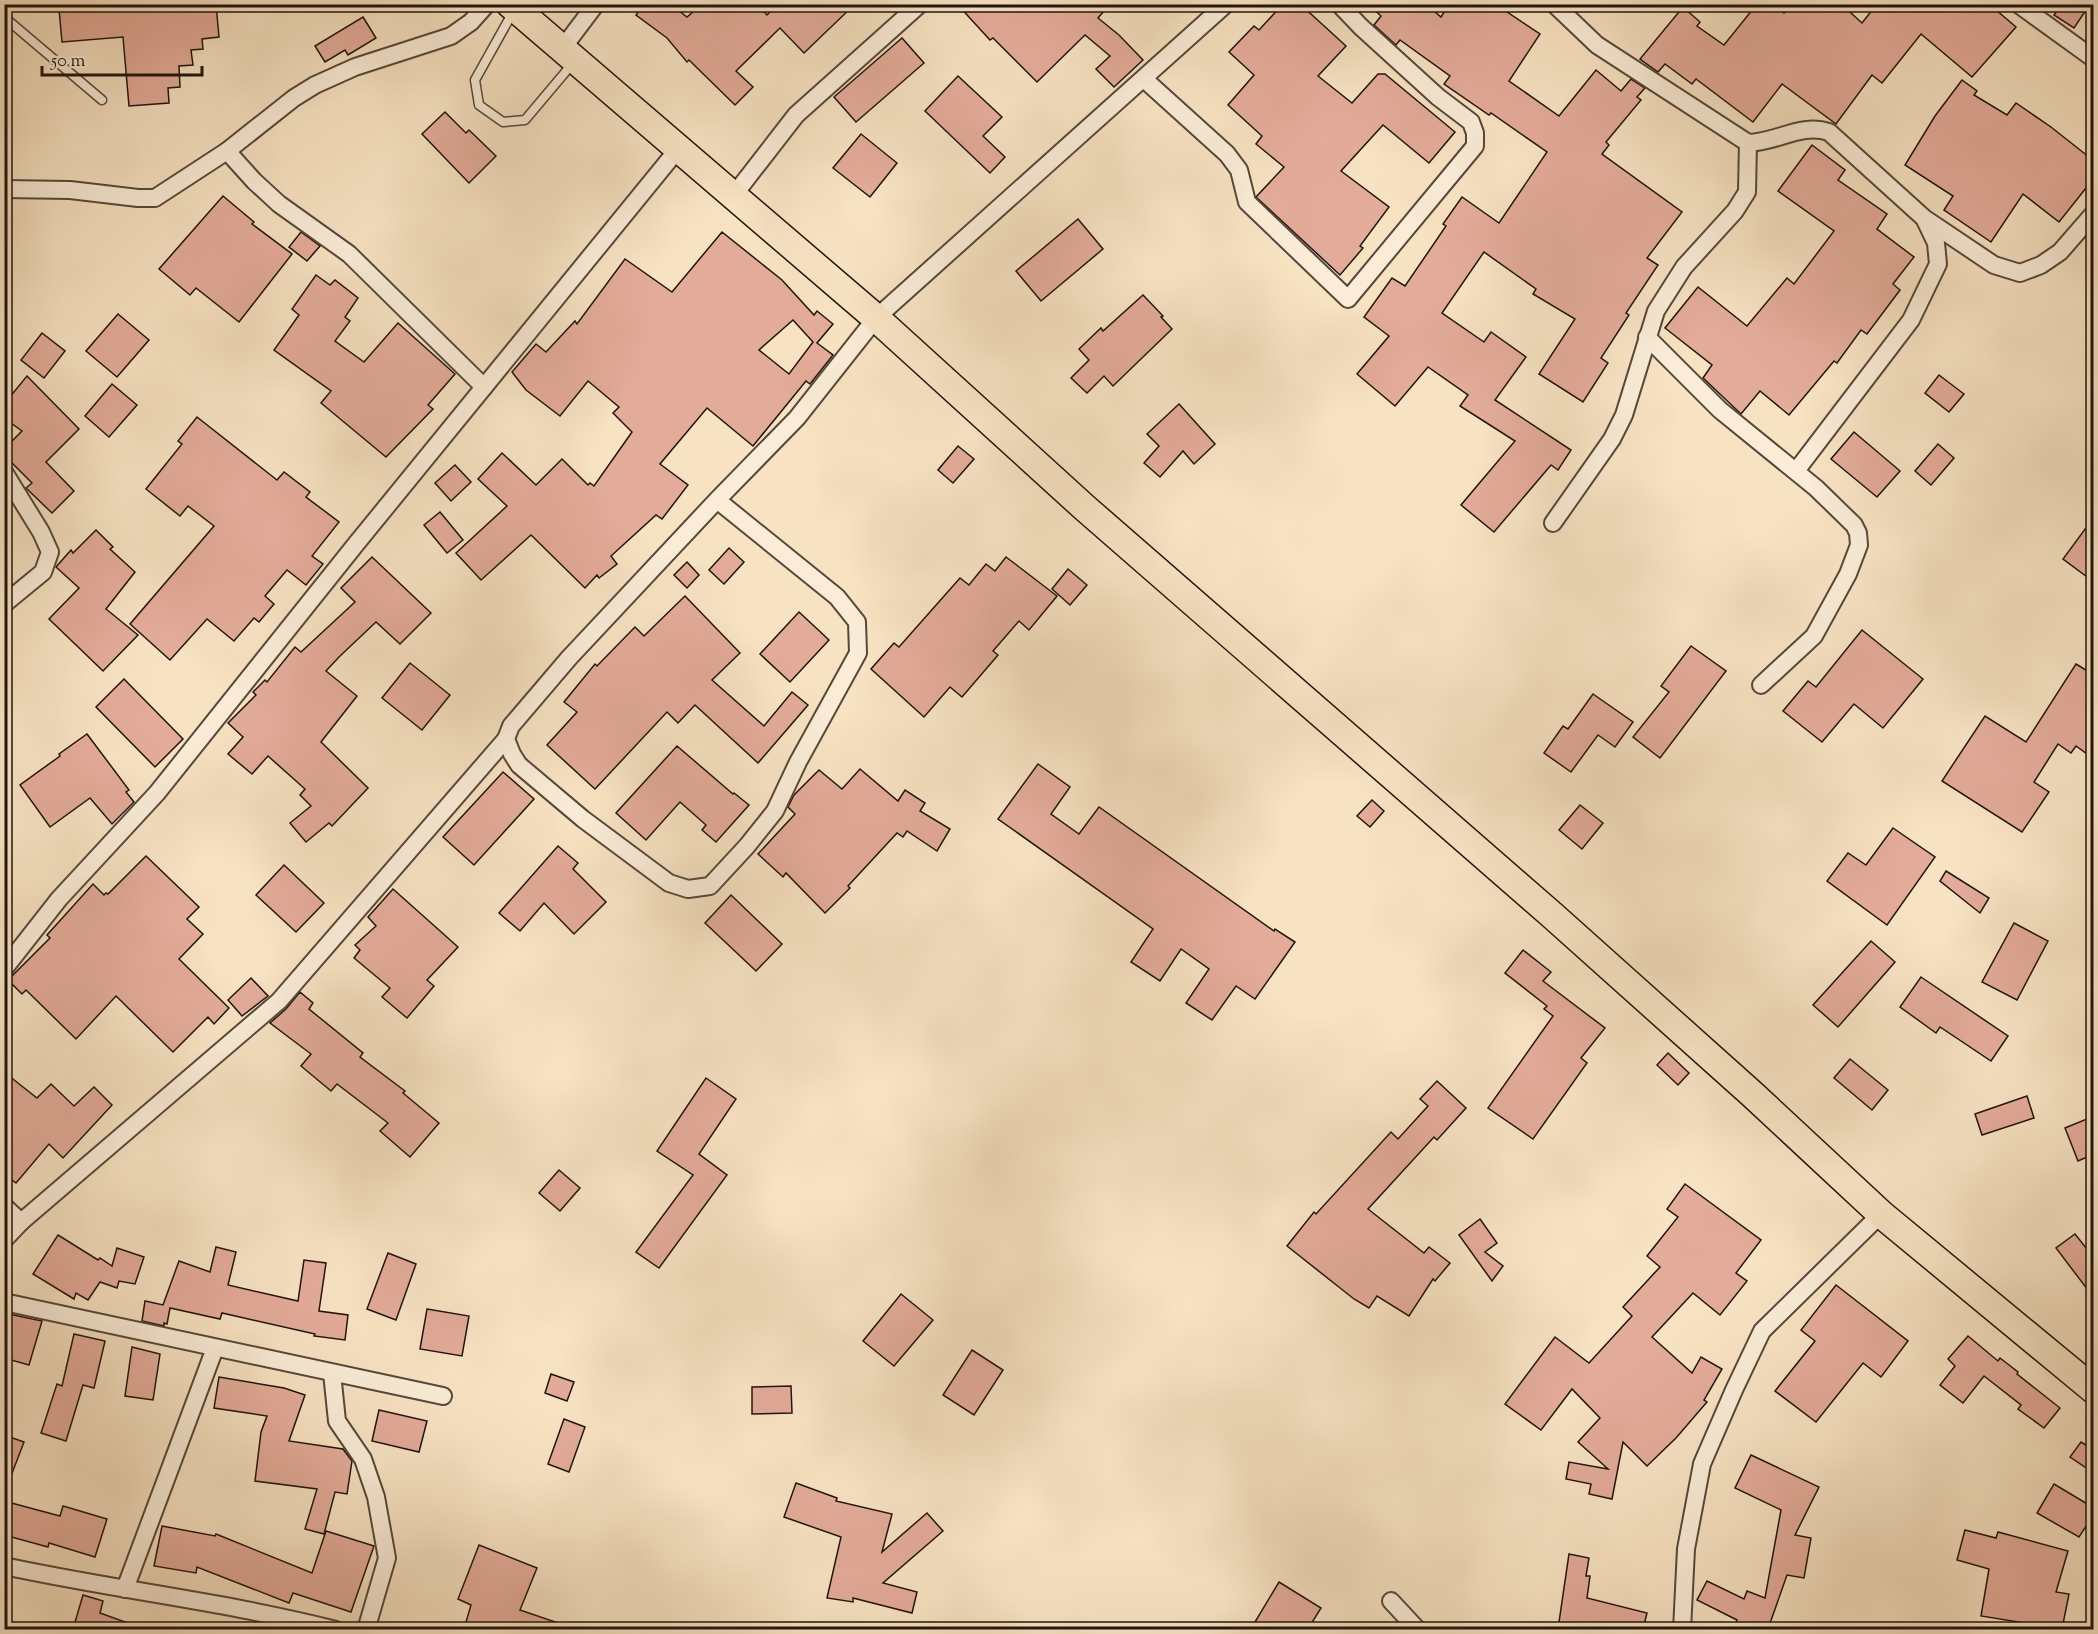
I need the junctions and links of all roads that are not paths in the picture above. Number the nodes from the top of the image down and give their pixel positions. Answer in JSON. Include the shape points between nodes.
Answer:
{"nodes":[{"id":1,"x":487,"y":4,"type":"edge"},
{"id":2,"x":596,"y":4,"type":"edge"},
{"id":3,"x":920,"y":4,"type":"edge"},
{"id":4,"x":1226,"y":4,"type":"edge"},
{"id":5,"x":1339,"y":4,"type":"edge"},
{"id":6,"x":1554,"y":4,"type":"edge"},
{"id":7,"x":2018,"y":4,"type":"edge"},
{"id":8,"x":513,"y":7,"type":"edge"},
{"id":9,"x":4,"y":17,"type":"edge"},
{"id":10,"x":569,"y":55,"type":"junction"},
{"id":11,"x":2094,"y":59,"type":"edge"},
{"id":12,"x":1144,"y":79,"type":"junction"},
{"id":13,"x":102,"y":100,"type":"dead end"},
{"id":14,"x":1748,"y":143,"type":"junction"},
{"id":15,"x":678,"y":149,"type":"junction"},
{"id":16,"x":227,"y":151,"type":"junction"},
{"id":17,"x":4,"y":189,"type":"edge"},
{"id":18,"x":734,"y":195,"type":"junction"},
{"id":19,"x":2094,"y":213,"type":"edge"},
{"id":20,"x":1924,"y":218,"type":"junction"},
{"id":21,"x":876,"y":318,"type":"junction"},
{"id":22,"x":1647,"y":337,"type":"junction"},
{"id":23,"x":484,"y":387,"type":"junction"},
{"id":24,"x":1796,"y":471,"type":"junction"},
{"id":25,"x":4,"y":472,"type":"edge"},
{"id":26,"x":717,"y":500,"type":"junction"},
{"id":27,"x":1553,"y":523,"type":"dead end"},
{"id":28,"x":4,"y":604,"type":"edge"},
{"id":29,"x":1761,"y":685,"type":"dead end"},
{"id":30,"x":506,"y":739,"type":"junction"},
{"id":31,"x":4,"y":969,"type":"edge"},
{"id":32,"x":4,"y":1206,"type":"edge"},
{"id":33,"x":1881,"y":1214,"type":"junction"},
{"id":34,"x":21,"y":1222,"type":"junction"},
{"id":35,"x":4,"y":1240,"type":"edge"},
{"id":36,"x":4,"y":1302,"type":"edge"},
{"id":37,"x":215,"y":1348,"type":"junction"},
{"id":38,"x":332,"y":1373,"type":"junction"},
{"id":39,"x":2094,"y":1390,"type":"edge"},
{"id":40,"x":443,"y":1396,"type":"dead end"},
{"id":41,"x":4,"y":1566,"type":"edge"},
{"id":42,"x":125,"y":1589,"type":"junction"},
{"id":43,"x":1391,"y":1601,"type":"dead end"},
{"id":44,"x":336,"y":1629,"type":"edge"},
{"id":45,"x":366,"y":1629,"type":"edge"},
{"id":46,"x":1418,"y":1629,"type":"edge"},
{"id":47,"x":1682,"y":1629,"type":"edge"}],
"edges":[{"from":1,"to":16,"type":"street","via":[[451,36],[355,67],[315,85]]},
{"from":2,"to":10,"type":"street"},
{"from":3,"to":18,"type":"street","via":[[796,115]]},
{"from":4,"to":12,"type":"street"},
{"from":5,"to":12,"type":"street","via":[[1438,97],[1471,122],[1475,133],[1475,146],[1348,299],[1247,202],[1239,170],[1227,154]]},
{"from":6,"to":14,"type":"street","via":[[1597,45]]},
{"from":7,"to":11,"type":"street"},
{"from":8,"to":10,"type":"main road"},
{"from":8,"to":10,"type":"lane","via":[[475,80],[478,105],[503,122],[525,120]]},
{"from":9,"to":13,"type":"lane"},
{"from":10,"to":15,"type":"main road"},
{"from":12,"to":21,"type":"street"},
{"from":14,"to":20,"type":"street","via":[[1764,143],[1805,129],[1829,132]]},
{"from":14,"to":22,"type":"street","via":[[1747,192],[1735,211],[1684,267],[1656,311]]},
{"from":15,"to":18,"type":"main road"},
{"from":15,"to":23,"type":"street"},
{"from":16,"to":17,"type":"street","via":[[155,198]]},
{"from":16,"to":23,"type":"street","via":[[279,204],[349,254]]},
{"from":18,"to":21,"type":"main road"},
{"from":19,"to":20,"type":"street","via":[[2060,252],[2020,273],[1994,265]]},
{"from":20,"to":24,"type":"street","via":[[1936,243],[1938,264],[1911,320]]},
{"from":21,"to":26,"type":"street","via":[[797,418]]},
{"from":21,"to":33,"type":"main road","via":[[1085,508],[1552,915]]},
{"from":22,"to":24,"type":"street","via":[[1720,410]]},
{"from":22,"to":27,"type":"street","via":[[1624,415],[1612,439]]},
{"from":23,"to":31,"type":"street","via":[[164,785],[59,899]]},
{"from":24,"to":29,"type":"street","via":[[1854,525],[1859,545],[1814,636]]},
{"from":25,"to":28,"type":"street","via":[[50,552],[43,572]]},
{"from":26,"to":30,"type":"street","via":[[526,706]]},
{"from":26,"to":30,"type":"street","via":[[837,597],[857,622],[858,653],[775,811],[747,846],[710,886],[688,889],[669,883],[519,765]]},
{"from":30,"to":34,"type":"street","via":[[279,1001]]},
{"from":32,"to":34,"type":"street"},
{"from":33,"to":39,"type":"main road"},
{"from":33,"to":47,"type":"street","via":[[1762,1331],[1757,1341],[1702,1464],[1686,1549]]},
{"from":34,"to":35,"type":"street"},
{"from":36,"to":37,"type":"street"},
{"from":37,"to":38,"type":"street"},
{"from":37,"to":42,"type":"street"},
{"from":38,"to":40,"type":"street"},
{"from":38,"to":45,"type":"street","via":[[338,1421],[363,1459],[376,1497],[387,1558]]},
{"from":41,"to":42,"type":"street"},
{"from":42,"to":44,"type":"street"},
{"from":43,"to":46,"type":"street"}]}
